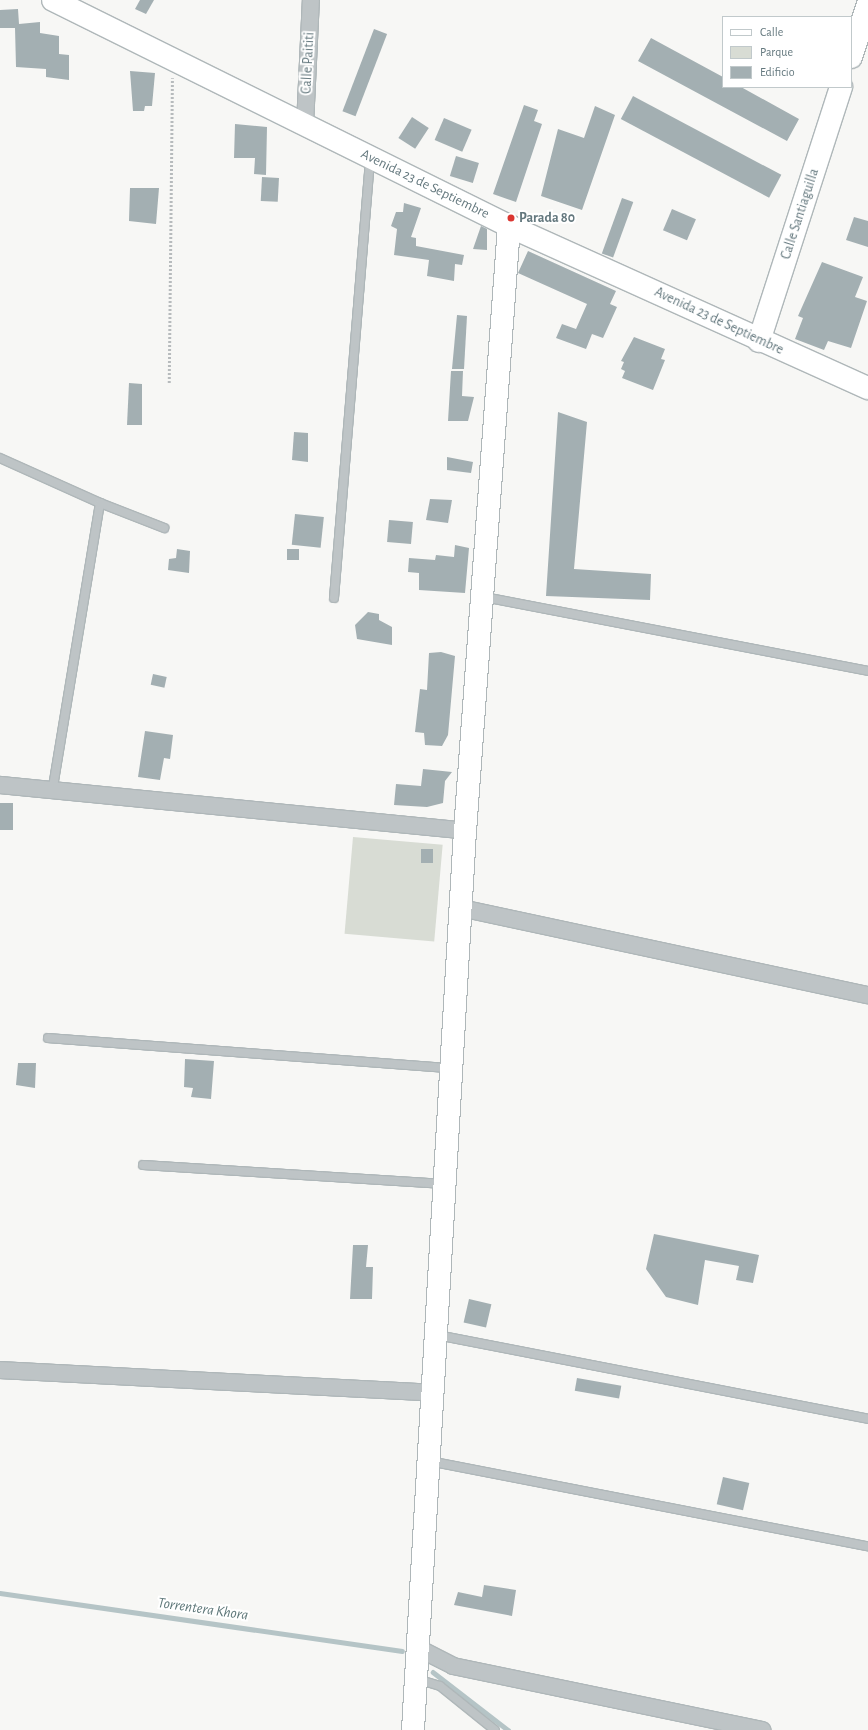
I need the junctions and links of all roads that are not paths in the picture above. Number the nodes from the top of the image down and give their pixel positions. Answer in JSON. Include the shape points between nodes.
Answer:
{"nodes":[{"id":1,"x":311,"y":0,"type":"edge"},
{"id":2,"x":62,"y":2,"type":"edge"},
{"id":3,"x":868,"y":4,"type":"edge"},
{"id":4,"x":852,"y":54,"type":"edge"},
{"id":5,"x":841,"y":88,"type":"edge"},
{"id":6,"x":305,"y":125,"type":"junction"},
{"id":7,"x":370,"y":157,"type":"junction"},
{"id":8,"x":509,"y":226,"type":"junction"},
{"id":9,"x":759,"y":341,"type":"junction"},
{"id":10,"x":868,"y":388,"type":"edge"},
{"id":11,"x":0,"y":458,"type":"edge"},
{"id":12,"x":100,"y":503,"type":"junction"},
{"id":13,"x":164,"y":528,"type":"dead end"},
{"id":14,"x":481,"y":597,"type":"junction"},
{"id":15,"x":334,"y":598,"type":"dead end"},
{"id":16,"x":868,"y":671,"type":"edge"},
{"id":17,"x":0,"y":785,"type":"edge"},
{"id":18,"x":52,"y":792,"type":"junction"},
{"id":19,"x":465,"y":831,"type":"junction"},
{"id":20,"x":461,"y":908,"type":"junction"},
{"id":21,"x":868,"y":994,"type":"edge"},
{"id":22,"x":48,"y":1038,"type":"dead end"},
{"id":23,"x":451,"y":1068,"type":"junction"},
{"id":24,"x":143,"y":1165,"type":"dead end"},
{"id":25,"x":445,"y":1184,"type":"junction"},
{"id":26,"x":436,"y":1335,"type":"junction"},
{"id":27,"x":0,"y":1370,"type":"edge"},
{"id":28,"x":433,"y":1393,"type":"junction"},
{"id":29,"x":868,"y":1419,"type":"edge"},
{"id":30,"x":429,"y":1461,"type":"junction"},
{"id":31,"x":868,"y":1546,"type":"edge"},
{"id":32,"x":418,"y":1648,"type":"junction"},
{"id":33,"x":417,"y":1679,"type":"junction"},
{"id":34,"x":413,"y":1730,"type":"edge"},
{"id":35,"x":495,"y":1730,"type":"edge"},
{"id":36,"x":762,"y":1730,"type":"edge"}],
"edges":[{"from":1,"to":6,"type":"street","name":"Calle Paititi"},
{"from":2,"to":6,"type":"street","name":"Avenida 23 de Septiembre"},
{"from":3,"to":4,"type":"street"},
{"from":5,"to":9,"type":"street","name":"Calle Santiaguilla"},
{"from":6,"to":7,"type":"street","name":"Avenida 23 de Septiembre"},
{"from":7,"to":8,"type":"street","name":"Avenida 23 de Septiembre"},
{"from":7,"to":15,"type":"lane"},
{"from":8,"to":9,"type":"street","name":"Avenida 23 de Septiembre"},
{"from":8,"to":14,"type":"street"},
{"from":9,"to":10,"type":"street","name":"Avenida 23 de Septiembre"},
{"from":11,"to":12,"type":"lane"},
{"from":12,"to":13,"type":"lane","via":[[107,502]]},
{"from":12,"to":18,"type":"lane"},
{"from":14,"to":16,"type":"lane"},
{"from":14,"to":19,"type":"street"},
{"from":17,"to":18,"type":"street"},
{"from":18,"to":19,"type":"street"},
{"from":19,"to":20,"type":"street"},
{"from":20,"to":21,"type":"street"},
{"from":20,"to":23,"type":"street"},
{"from":22,"to":23,"type":"lane"},
{"from":23,"to":25,"type":"street"},
{"from":24,"to":25,"type":"lane"},
{"from":25,"to":26,"type":"street"},
{"from":26,"to":28,"type":"street"},
{"from":26,"to":29,"type":"lane"},
{"from":27,"to":28,"type":"street"},
{"from":28,"to":30,"type":"street"},
{"from":30,"to":31,"type":"lane"},
{"from":30,"to":32,"type":"street"},
{"from":32,"to":33,"type":"street"},
{"from":32,"to":36,"type":"street","via":[[453,1666]]},
{"from":33,"to":34,"type":"street"},
{"from":33,"to":35,"type":"lane","via":[[440,1686]]}]}
